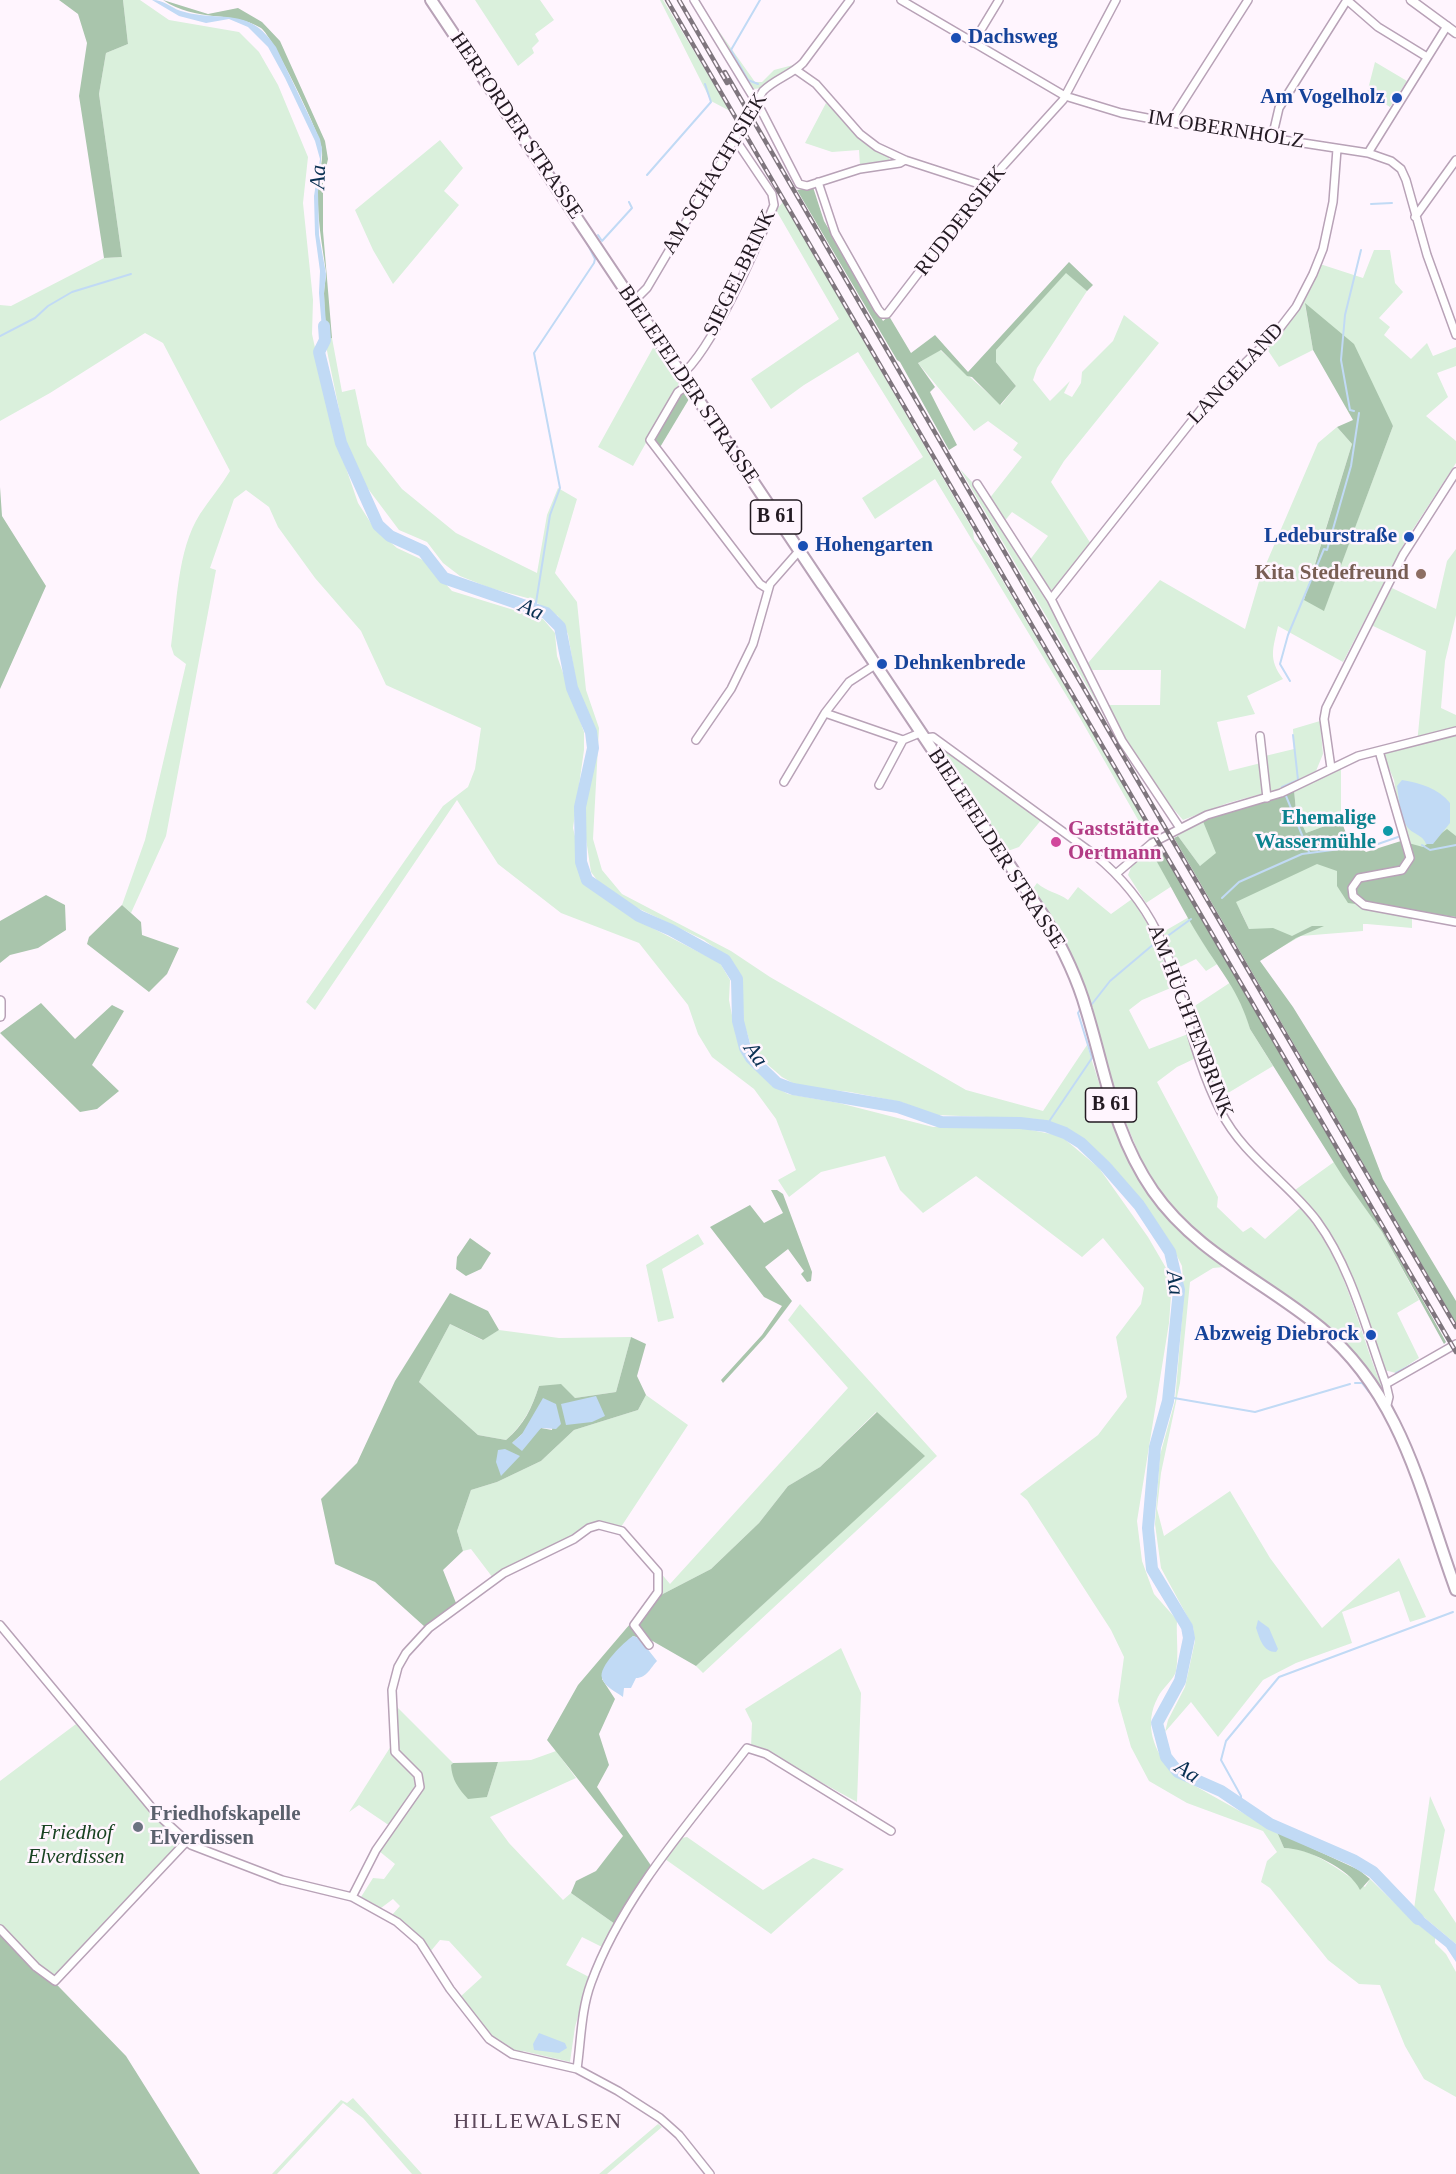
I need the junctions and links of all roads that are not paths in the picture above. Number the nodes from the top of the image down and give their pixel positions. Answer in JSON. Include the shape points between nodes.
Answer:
{"nodes":[{"id":1,"x":431,"y":0,"type":"edge"},
{"id":2,"x":694,"y":0,"type":"edge"},
{"id":3,"x":850,"y":0,"type":"edge"},
{"id":4,"x":901,"y":0,"type":"edge"},
{"id":5,"x":999,"y":0,"type":"edge"},
{"id":6,"x":1116,"y":0,"type":"edge"},
{"id":7,"x":1248,"y":0,"type":"edge"},
{"id":8,"x":1347,"y":0,"type":"edge"},
{"id":9,"x":1411,"y":0,"type":"edge"},
{"id":10,"x":1447,"y":26,"type":"junction"},
{"id":11,"x":1456,"y":33,"type":"edge"},
{"id":12,"x":973,"y":43,"type":"junction"},
{"id":13,"x":1427,"y":57,"type":"junction"},
{"id":14,"x":795,"y":70,"type":"junction"},
{"id":15,"x":1065,"y":96,"type":"junction"},
{"id":16,"x":756,"y":102,"type":"junction"},
{"id":17,"x":1173,"y":123,"type":"junction"},
{"id":18,"x":1272,"y":138,"type":"junction"},
{"id":19,"x":735,"y":139,"type":"junction"},
{"id":20,"x":1337,"y":149,"type":"junction"},
{"id":21,"x":1368,"y":153,"type":"junction"},
{"id":22,"x":904,"y":160,"type":"junction"},
{"id":23,"x":1456,"y":160,"type":"edge"},
{"id":24,"x":818,"y":182,"type":"junction"},
{"id":25,"x":985,"y":186,"type":"junction"},
{"id":26,"x":1415,"y":217,"type":"junction"},
{"id":27,"x":600,"y":253,"type":"joint"},
{"id":28,"x":633,"y":302,"type":"junction"},
{"id":29,"x":1456,"y":335,"type":"edge"},
{"id":30,"x":685,"y":380,"type":"junction"},
{"id":31,"x":1456,"y":472,"type":"edge"},
{"id":32,"x":977,"y":484,"type":"dead end"},
{"id":33,"x":799,"y":551,"type":"junction"},
{"id":34,"x":768,"y":589,"type":"junction"},
{"id":35,"x":1051,"y":598,"type":"junction"},
{"id":36,"x":875,"y":665,"type":"junction"},
{"id":37,"x":825,"y":713,"type":"junction"},
{"id":38,"x":1456,"y":731,"type":"edge"},
{"id":39,"x":922,"y":736,"type":"junction"},
{"id":40,"x":1260,"y":736,"type":"dead end"},
{"id":41,"x":696,"y":740,"type":"dead end"},
{"id":42,"x":903,"y":740,"type":"junction"},
{"id":43,"x":1379,"y":751,"type":"junction"},
{"id":44,"x":1330,"y":768,"type":"junction"},
{"id":45,"x":784,"y":782,"type":"dead end"},
{"id":46,"x":879,"y":785,"type":"dead end"},
{"id":47,"x":1267,"y":798,"type":"junction"},
{"id":48,"x":1180,"y":828,"type":"junction"},
{"id":49,"x":1117,"y":873,"type":"junction"},
{"id":50,"x":1456,"y":922,"type":"edge"},
{"id":51,"x":0,"y":1001,"type":"edge"},
{"id":52,"x":0,"y":1016,"type":"edge"},
{"id":53,"x":1456,"y":1344,"type":"edge"},
{"id":54,"x":1386,"y":1384,"type":"junction"},
{"id":55,"x":1387,"y":1405,"type":"junction"},
{"id":56,"x":1456,"y":1590,"type":"edge"},
{"id":57,"x":0,"y":1625,"type":"edge"},
{"id":58,"x":649,"y":1645,"type":"dead end"},
{"id":59,"x":891,"y":1831,"type":"dead end"},
{"id":60,"x":186,"y":1842,"type":"junction"},
{"id":61,"x":352,"y":1897,"type":"junction"},
{"id":62,"x":0,"y":1929,"type":"edge"},
{"id":63,"x":577,"y":2069,"type":"junction"},
{"id":64,"x":710,"y":2174,"type":"edge"}],
"edges":[{"from":1,"to":27,"type":"main road","name":"HERFORDER STRASSE","number":"B 61"},
{"from":2,"to":16,"type":"street"},
{"from":3,"to":14,"type":"street","name":"AM SCHACHTSIEK"},
{"from":4,"to":12,"type":"street","name":"IM OBERNHOLZ"},
{"from":5,"to":12,"type":"street"},
{"from":6,"to":15,"type":"street","name":"RUDDERSIEK"},
{"from":7,"to":17,"type":"street"},
{"from":8,"to":13,"type":"street","via":[[1378,27]]},
{"from":8,"to":18,"type":"street","via":[[1279,108]]},
{"from":9,"to":10,"type":"street"},
{"from":10,"to":11,"type":"street"},
{"from":10,"to":13,"type":"street"},
{"from":12,"to":15,"type":"street","name":"IM OBERNHOLZ"},
{"from":13,"to":21,"type":"street"},
{"from":14,"to":16,"type":"street","name":"AM SCHACHTSIEK","via":[[773,81]]},
{"from":14,"to":22,"type":"street","via":[[831,99],[867,141]]},
{"from":15,"to":17,"type":"street","name":"IM OBERNHOLZ"},
{"from":15,"to":25,"type":"street","name":"RUDDERSIEK"},
{"from":16,"to":19,"type":"street","name":"AM SCHACHTSIEK"},
{"from":16,"to":24,"type":"street","via":[[795,180],[802,186]]},
{"from":17,"to":18,"type":"street","name":"IM OBERNHOLZ"},
{"from":18,"to":20,"type":"street","name":"IM OBERNHOLZ"},
{"from":19,"to":28,"type":"street","name":"AM SCHACHTSIEK","via":[[647,288]]},
{"from":19,"to":30,"type":"street","name":"SIEGELBRINK","via":[[772,194],[774,205],[735,289]]},
{"from":20,"to":21,"type":"street","name":"IM OBERNHOLZ"},
{"from":20,"to":35,"type":"street","name":"LANGELAND","via":[[1333,202],[1323,249],[1296,307],[1276,333],[1214,393]]},
{"from":21,"to":26,"type":"street","name":"IM OBERNHOLZ","via":[[1391,161],[1401,170]]},
{"from":22,"to":24,"type":"street"},
{"from":22,"to":25,"type":"street"},
{"from":23,"to":26,"type":"street"},
{"from":24,"to":25,"type":"street","name":"RUDDERSIEK","via":[[835,233],[878,309],[885,314]]},
{"from":26,"to":29,"type":"street","name":"IM OBERNHOLZ"},
{"from":27,"to":28,"type":"main road","name":"BIELEFELDER STRASSE","number":"B 61"},
{"from":28,"to":30,"type":"main road","name":"BIELEFELDER STRASSE","number":"B 61"},
{"from":30,"to":33,"type":"main road","name":"BIELEFELDER STRASSE","number":"B 61"},
{"from":30,"to":34,"type":"street","name":"SIEGELBRINK","via":[[650,441],[760,585]]},
{"from":31,"to":44,"type":"street","via":[[1402,555],[1326,708]]},
{"from":32,"to":35,"type":"street"},
{"from":33,"to":34,"type":"street"},
{"from":33,"to":36,"type":"main road","name":"BIELEFELDER STRASSE","number":"B 61"},
{"from":34,"to":41,"type":"street","via":[[753,644],[731,689]]},
{"from":35,"to":48,"type":"street","via":[[1122,741]]},
{"from":36,"to":37,"type":"street","via":[[849,682]]},
{"from":36,"to":39,"type":"main road","name":"BIELEFELDER STRASSE","number":"B 61"},
{"from":37,"to":42,"type":"street"},
{"from":37,"to":45,"type":"street"},
{"from":38,"to":43,"type":"street"},
{"from":39,"to":42,"type":"street"},
{"from":39,"to":49,"type":"street","name":"AM HÜCHTENBRINK","via":[[933,737]]},
{"from":39,"to":55,"type":"main road","name":"BIELEFELDER STRASSE","number":"B 61","via":[[1045,918],[1067,957],[1087,1010],[1114,1116],[1155,1193],[1202,1244],[1332,1338]]},
{"from":40,"to":47,"type":"street"},
{"from":42,"to":46,"type":"street"},
{"from":43,"to":44,"type":"street"},
{"from":43,"to":50,"type":"street","via":[[1410,858],[1402,870],[1359,878],[1353,884],[1353,896],[1364,905]]},
{"from":44,"to":47,"type":"street"},
{"from":47,"to":48,"type":"street","via":[[1233,806]]},
{"from":48,"to":49,"type":"street","via":[[1152,843]]},
{"from":49,"to":54,"type":"street","name":"AM HÜCHTENBRINK","via":[[1160,933],[1221,1113],[1243,1145],[1305,1207],[1331,1242],[1343,1264]]},
{"from":51,"to":52,"type":"main road"},
{"from":53,"to":54,"type":"street"},
{"from":54,"to":55,"type":"street","name":"AM HÜCHTENBRINK"},
{"from":55,"to":56,"type":"main road","name":"BIELEFELDER STRASSE","number":"B 61"},
{"from":57,"to":60,"type":"street","via":[[157,1814]]},
{"from":58,"to":61,"type":"street","via":[[634,1625],[658,1592],[658,1572],[622,1531],[599,1525],[504,1573],[429,1628],[406,1653],[392,1690],[395,1752],[418,1775],[420,1787],[381,1843]]},
{"from":59,"to":63,"type":"street","via":[[766,1754],[747,1748],[626,1910],[585,2002]]},
{"from":60,"to":61,"type":"street","via":[[282,1880]]},
{"from":60,"to":62,"type":"street","via":[[55,1981]]},
{"from":61,"to":63,"type":"street","via":[[409,1930],[480,2028],[500,2047],[525,2058]]},
{"from":63,"to":64,"type":"street","via":[[660,2118],[693,2150]]}]}
